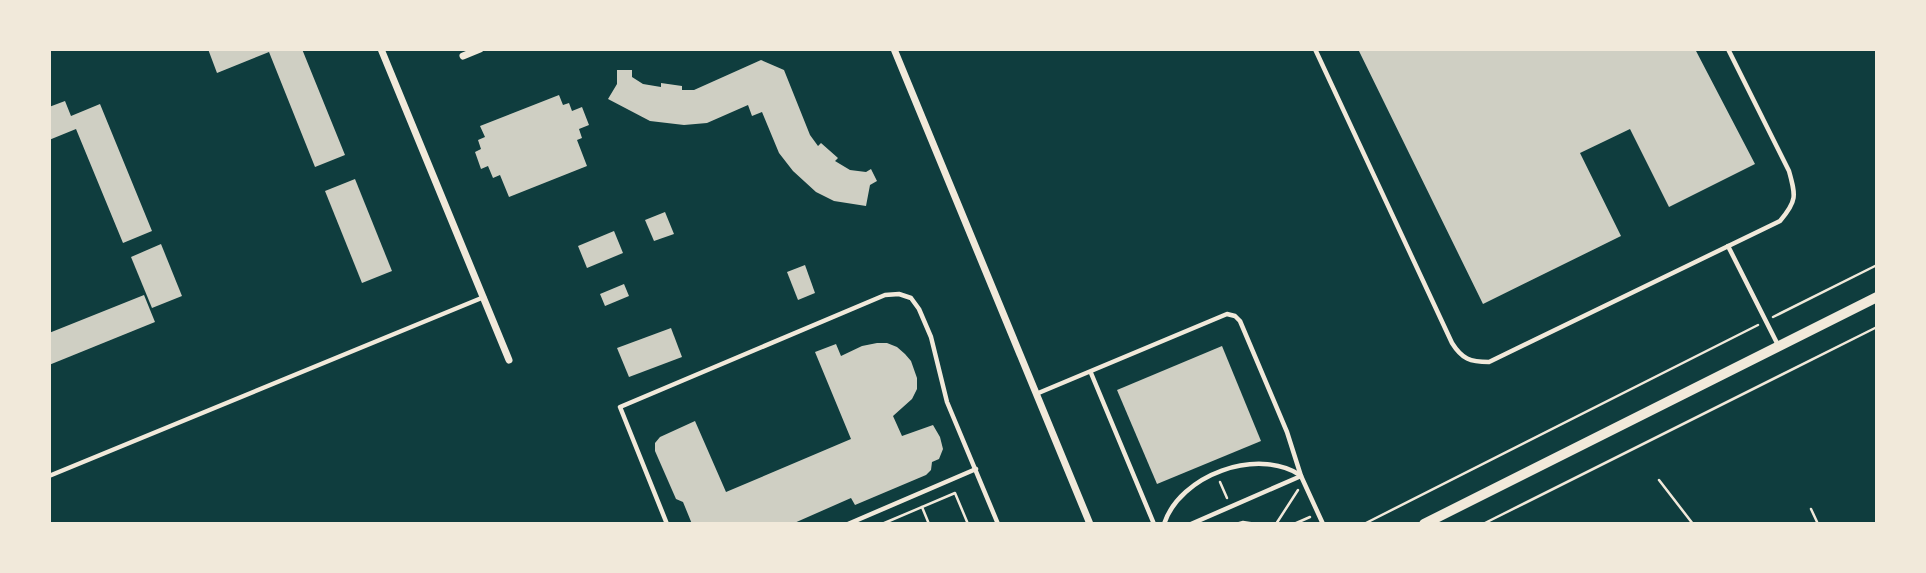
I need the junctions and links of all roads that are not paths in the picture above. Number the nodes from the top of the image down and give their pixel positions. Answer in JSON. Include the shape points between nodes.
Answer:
{"nodes":[{"id":1,"x":381,"y":49,"type":"edge"},
{"id":2,"x":480,"y":49,"type":"edge"},
{"id":3,"x":894,"y":49,"type":"edge"},
{"id":4,"x":1315,"y":49,"type":"edge"},
{"id":5,"x":1728,"y":49,"type":"edge"},
{"id":6,"x":463,"y":56,"type":"dead end"},
{"id":7,"x":1728,"y":246,"type":"junction"},
{"id":8,"x":484,"y":297,"type":"junction"},
{"id":9,"x":1877,"y":297,"type":"edge"},
{"id":10,"x":1778,"y":345,"type":"junction"},
{"id":11,"x":509,"y":360,"type":"dead end"},
{"id":12,"x":1091,"y":373,"type":"junction"},
{"id":13,"x":1036,"y":394,"type":"junction"},
{"id":14,"x":976,"y":469,"type":"junction"},
{"id":15,"x":49,"y":476,"type":"edge"},
{"id":16,"x":1301,"y":476,"type":"junction"},
{"id":17,"x":667,"y":524,"type":"edge"},
{"id":18,"x":848,"y":524,"type":"edge"},
{"id":19,"x":998,"y":524,"type":"edge"},
{"id":20,"x":1090,"y":524,"type":"edge"},
{"id":21,"x":1154,"y":524,"type":"edge"},
{"id":22,"x":1164,"y":524,"type":"edge"},
{"id":23,"x":1191,"y":524,"type":"edge"},
{"id":24,"x":1323,"y":524,"type":"edge"},
{"id":25,"x":1424,"y":524,"type":"edge"}],
"edges":[{"from":1,"to":8,"type":"street"},
{"from":2,"to":6,"type":"street"},
{"from":3,"to":13,"type":"street"},
{"from":4,"to":7,"type":"lane","via":[[1461,357],[1489,362]]},
{"from":5,"to":7,"type":"lane","via":[[1794,188],[1793,206],[1780,221]]},
{"from":7,"to":10,"type":"lane"},
{"from":8,"to":11,"type":"street"},
{"from":8,"to":15,"type":"lane"},
{"from":9,"to":10,"type":"street"},
{"from":10,"to":25,"type":"street"},
{"from":12,"to":13,"type":"lane"},
{"from":12,"to":16,"type":"lane","via":[[1227,314],[1235,316],[1287,432]]},
{"from":12,"to":21,"type":"lane"},
{"from":13,"to":20,"type":"street"},
{"from":14,"to":17,"type":"lane","via":[[947,402],[932,337],[919,309],[911,298],[885,295],[620,407]]},
{"from":14,"to":18,"type":"lane"},
{"from":14,"to":19,"type":"lane"},
{"from":16,"to":22,"type":"lane","via":[[1266,466],[1222,471],[1191,486]]},
{"from":16,"to":23,"type":"lane"},
{"from":16,"to":24,"type":"lane"}]}
